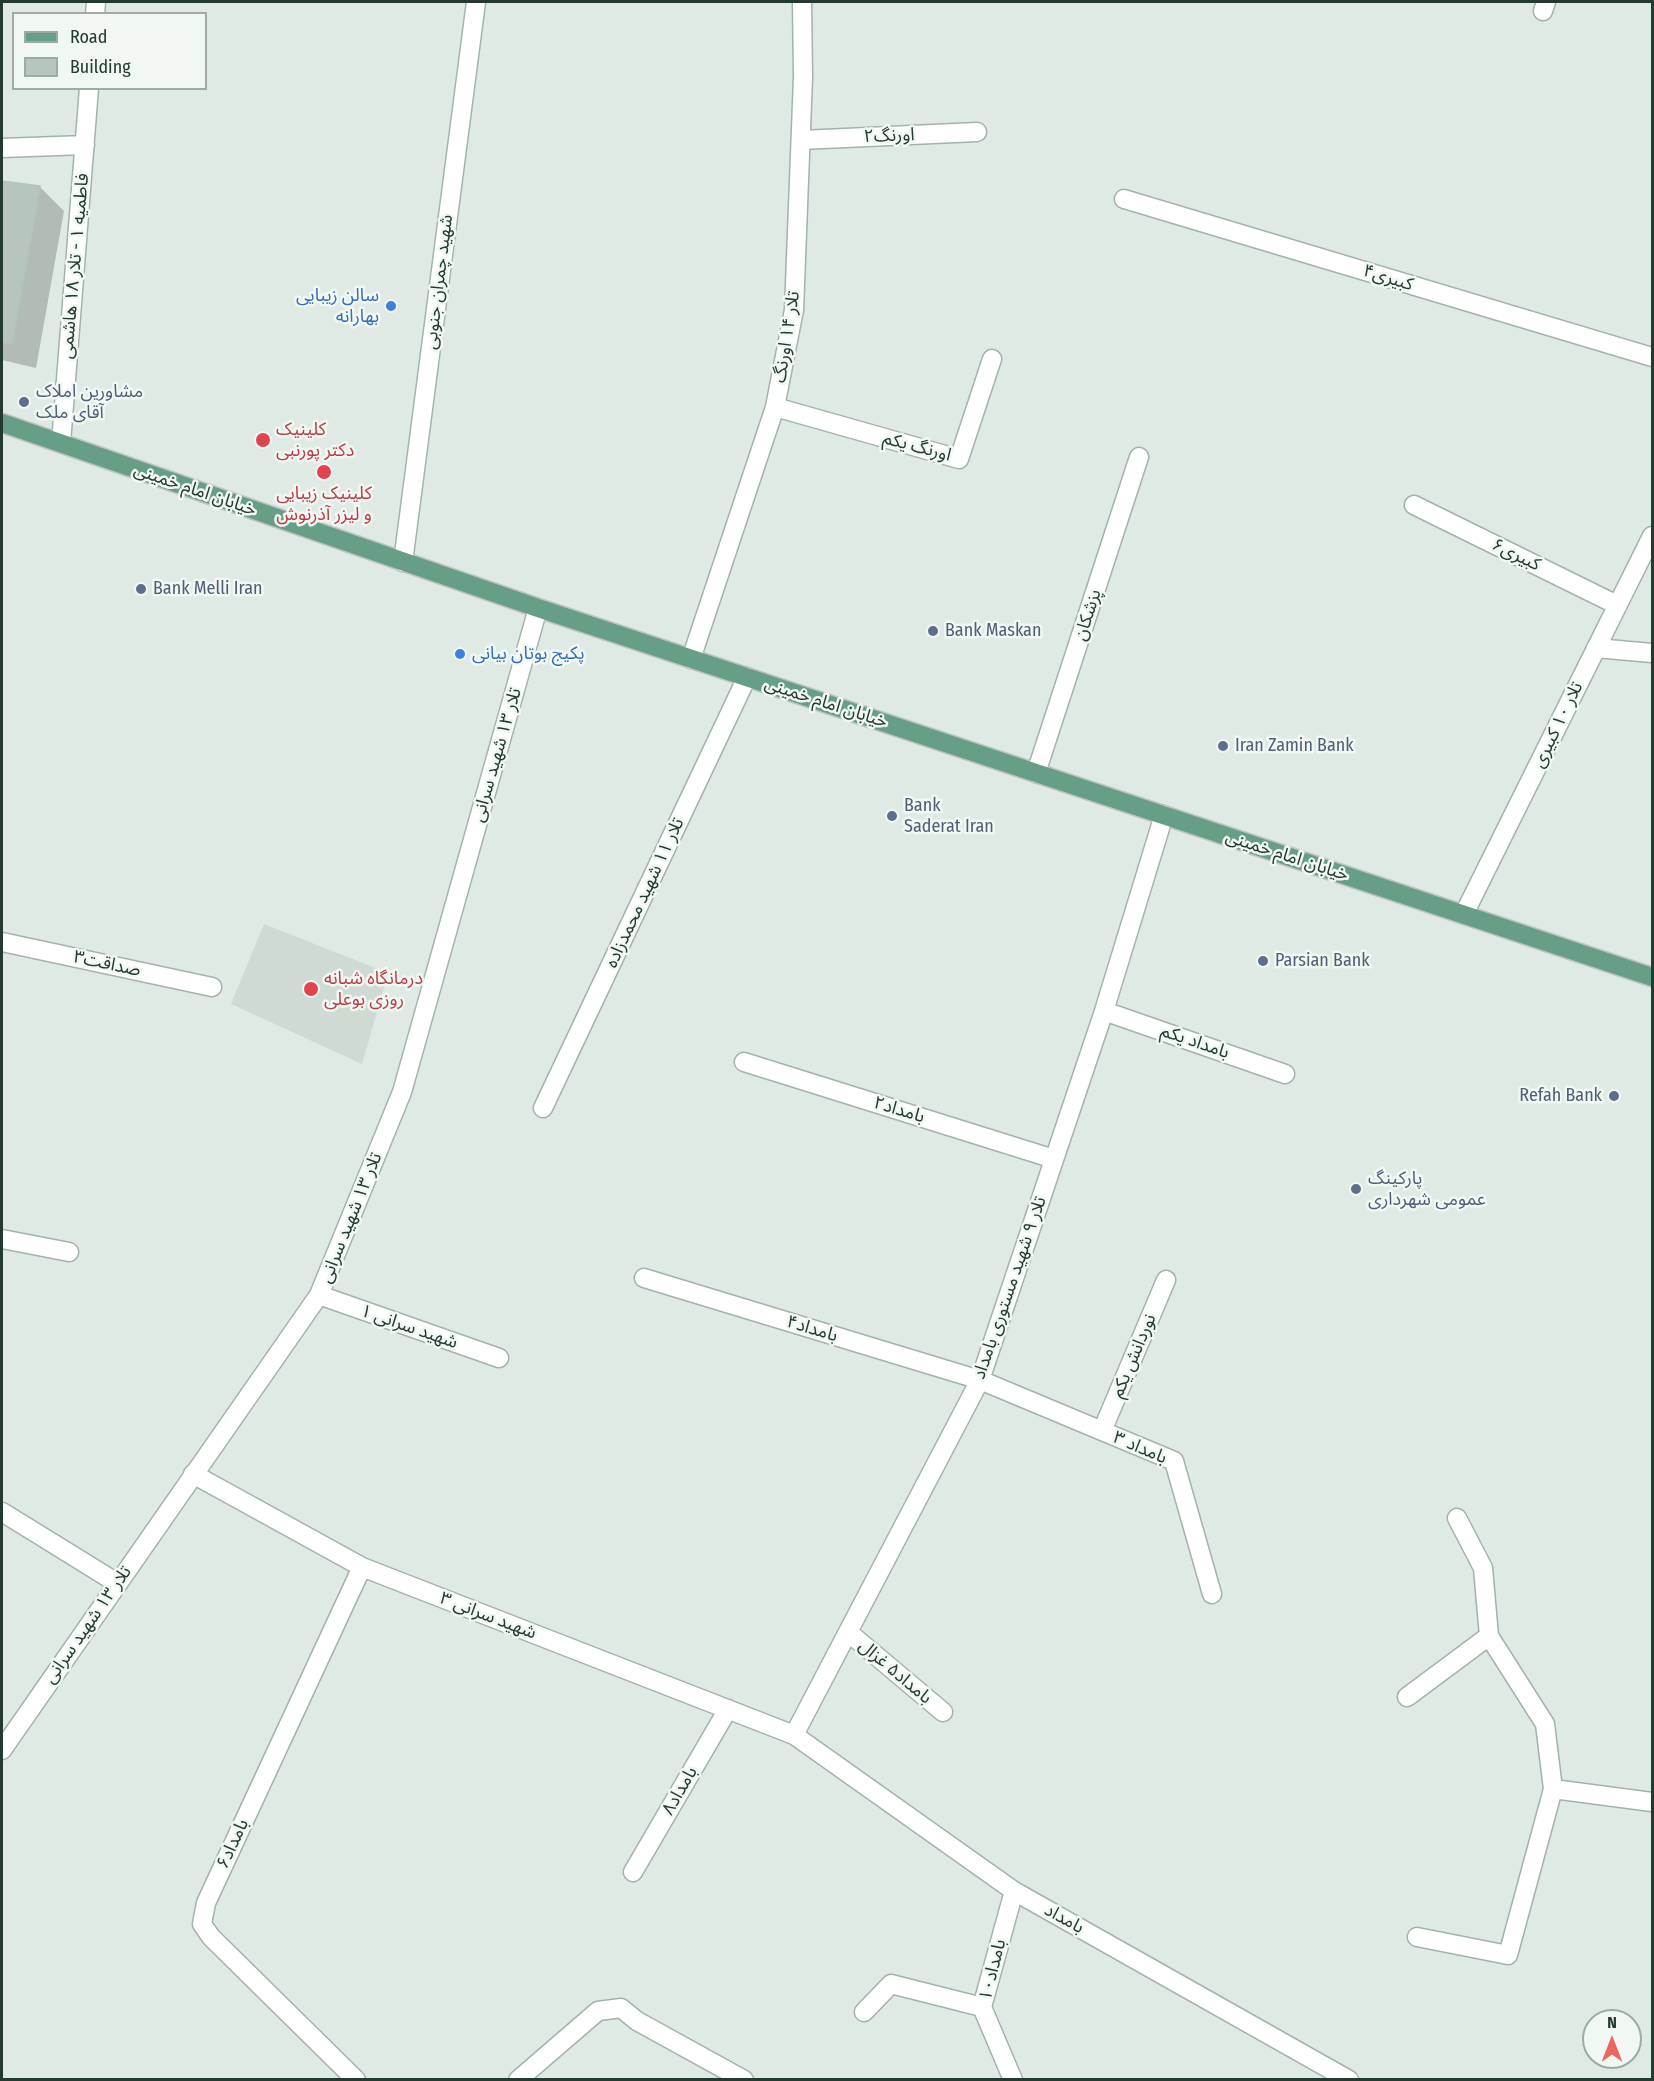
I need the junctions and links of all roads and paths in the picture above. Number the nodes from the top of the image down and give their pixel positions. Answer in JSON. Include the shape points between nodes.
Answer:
{"nodes":[{"id":1,"x":476,"y":2,"type":"edge"},
{"id":2,"x":802,"y":2,"type":"edge"},
{"id":3,"x":89,"y":90,"type":"edge"},
{"id":4,"x":978,"y":132,"type":"dead end"},
{"id":5,"x":801,"y":140,"type":"junction"},
{"id":6,"x":85,"y":145,"type":"junction"},
{"id":7,"x":2,"y":148,"type":"edge"},
{"id":8,"x":1124,"y":200,"type":"dead end"},
{"id":9,"x":1653,"y":357,"type":"edge"},
{"id":10,"x":992,"y":359,"type":"dead end"},
{"id":11,"x":775,"y":407,"type":"junction"},
{"id":12,"x":2,"y":423,"type":"edge"},
{"id":13,"x":61,"y":443,"type":"junction"},
{"id":14,"x":1139,"y":457,"type":"dead end"},
{"id":15,"x":1414,"y":505,"type":"dead end"},
{"id":16,"x":1653,"y":536,"type":"edge"},
{"id":17,"x":403,"y":562,"type":"junction"},
{"id":18,"x":1617,"y":605,"type":"junction"},
{"id":19,"x":538,"y":608,"type":"junction"},
{"id":20,"x":1596,"y":648,"type":"junction"},
{"id":21,"x":1653,"y":653,"type":"edge"},
{"id":22,"x":691,"y":659,"type":"junction"},
{"id":23,"x":747,"y":677,"type":"junction"},
{"id":24,"x":1036,"y":773,"type":"junction"},
{"id":25,"x":1164,"y":815,"type":"junction"},
{"id":26,"x":1464,"y":914,"type":"junction"},
{"id":27,"x":2,"y":942,"type":"edge"},
{"id":28,"x":1653,"y":977,"type":"edge"},
{"id":29,"x":212,"y":987,"type":"dead end"},
{"id":30,"x":1104,"y":1011,"type":"junction"},
{"id":31,"x":744,"y":1062,"type":"dead end"},
{"id":32,"x":1285,"y":1074,"type":"dead end"},
{"id":33,"x":543,"y":1108,"type":"dead end"},
{"id":34,"x":1054,"y":1159,"type":"junction"},
{"id":35,"x":2,"y":1239,"type":"edge"},
{"id":36,"x":69,"y":1252,"type":"dead end"},
{"id":37,"x":644,"y":1278,"type":"dead end"},
{"id":38,"x":1166,"y":1280,"type":"dead end"},
{"id":39,"x":319,"y":1295,"type":"junction"},
{"id":40,"x":498,"y":1358,"type":"dead end"},
{"id":41,"x":980,"y":1380,"type":"junction"},
{"id":42,"x":1102,"y":1431,"type":"junction"},
{"id":43,"x":193,"y":1474,"type":"junction"},
{"id":44,"x":2,"y":1512,"type":"edge"},
{"id":45,"x":1457,"y":1518,"type":"dead end"},
{"id":46,"x":362,"y":1567,"type":"junction"},
{"id":47,"x":117,"y":1583,"type":"junction"},
{"id":48,"x":1212,"y":1594,"type":"dead end"},
{"id":49,"x":848,"y":1632,"type":"junction"},
{"id":50,"x":1489,"y":1636,"type":"junction"},
{"id":51,"x":1407,"y":1697,"type":"dead end"},
{"id":52,"x":728,"y":1709,"type":"junction"},
{"id":53,"x":943,"y":1712,"type":"dead end"},
{"id":54,"x":794,"y":1735,"type":"junction"},
{"id":55,"x":2,"y":1750,"type":"edge"},
{"id":56,"x":1553,"y":1789,"type":"junction"},
{"id":57,"x":1653,"y":1802,"type":"edge"},
{"id":58,"x":633,"y":1872,"type":"dead end"},
{"id":59,"x":1014,"y":1892,"type":"junction"},
{"id":60,"x":1417,"y":1937,"type":"dead end"},
{"id":61,"x":982,"y":2007,"type":"junction"},
{"id":62,"x":864,"y":2012,"type":"dead end"},
{"id":63,"x":356,"y":2079,"type":"edge"},
{"id":64,"x":518,"y":2079,"type":"edge"},
{"id":65,"x":744,"y":2079,"type":"edge"},
{"id":66,"x":1013,"y":2079,"type":"edge"},
{"id":67,"x":1349,"y":2079,"type":"edge"}],
"edges":[{"from":1,"to":17,"type":"street","name":"شهید چمران جنوبی"},
{"from":2,"to":5,"type":"street","name":"تلار ۱۴ اورنگ"},
{"from":3,"to":6,"type":"street","name":"فاطمیه ۱ - تلار ۱۸ هاشمی"},
{"from":4,"to":5,"type":"street","name":"اورنگ۲"},
{"from":5,"to":11,"type":"street","name":"تلار ۱۴ اورنگ","via":[[794,310]]},
{"from":6,"to":7,"type":"street"},
{"from":6,"to":13,"type":"street","name":"فاطمیه ۱ - تلار ۱۸ هاشمی"},
{"from":8,"to":9,"type":"street","name":"کبیری۴"},
{"from":10,"to":11,"type":"street","name":"اورنگ یکم","via":[[959,459]]},
{"from":11,"to":22,"type":"street","name":"تلار ۱۴ اورنگ"},
{"from":12,"to":13,"type":"main road","name":"خیابان امام خمینی"},
{"from":13,"to":17,"type":"main road","name":"خیابان امام خمینی"},
{"from":14,"to":24,"type":"street","name":"پزشکان"},
{"from":15,"to":18,"type":"street","name":"کبیری۶"},
{"from":16,"to":18,"type":"street","name":"تلار ۱۰ کبیری"},
{"from":17,"to":19,"type":"main road","name":"خیابان امام خمینی"},
{"from":18,"to":20,"type":"street","name":"تلار ۱۰ کبیری"},
{"from":19,"to":22,"type":"main road","name":"خیابان امام خمینی"},
{"from":19,"to":39,"type":"street","name":"تلار ۱۳ شهید سرانی","via":[[402,1092]]},
{"from":20,"to":21,"type":"street"},
{"from":20,"to":26,"type":"street","name":"تلار ۱۰ کبیری"},
{"from":22,"to":23,"type":"main road","name":"خیابان امام خمینی"},
{"from":23,"to":24,"type":"main road","name":"خیابان امام خمینی"},
{"from":23,"to":33,"type":"street","name":"تلار ۱۱ شهید محمدزاده"},
{"from":24,"to":25,"type":"main road","name":"خیابان امام خمینی"},
{"from":25,"to":26,"type":"main road","name":"خیابان امام خمینی"},
{"from":25,"to":30,"type":"street","name":"تلار ۹ شهید مستوری بامداد"},
{"from":26,"to":28,"type":"main road","name":"خیابان امام خمینی"},
{"from":27,"to":29,"type":"street","name":"صداقت۳"},
{"from":30,"to":32,"type":"street","name":"بامداد یکم"},
{"from":30,"to":34,"type":"street","name":"تلار ۹ شهید مستوری بامداد"},
{"from":31,"to":34,"type":"street","name":"بامداد۲"},
{"from":34,"to":41,"type":"street","name":"تلار ۹ شهید مستوری بامداد"},
{"from":35,"to":36,"type":"street"},
{"from":37,"to":41,"type":"street","name":"بامداد۴"},
{"from":38,"to":42,"type":"street","name":"نوردانش یکم"},
{"from":39,"to":40,"type":"street","name":"شهید سرانی ۱"},
{"from":39,"to":43,"type":"street","name":"تلار ۱۳ شهید سرانی"},
{"from":41,"to":42,"type":"street","name":"بامداد ۳"},
{"from":41,"to":49,"type":"street","name":"تلار ۹ شهید مستوری بامداد"},
{"from":42,"to":48,"type":"street","name":"بامداد ۳","via":[[1174,1461]]},
{"from":43,"to":46,"type":"street","name":"شهید سرانی ۳"},
{"from":43,"to":47,"type":"street","name":"تلار ۱۳ شهید سرانی"},
{"from":44,"to":47,"type":"street"},
{"from":45,"to":50,"type":"street","via":[[1483,1568]]},
{"from":46,"to":52,"type":"street","name":"شهید سرانی ۳"},
{"from":46,"to":63,"type":"street","name":"بامداد۶","via":[[206,1904],[202,1924]]},
{"from":47,"to":55,"type":"street","name":"تلار ۱۳ شهید سرانی"},
{"from":49,"to":53,"type":"street","name":"بامداد۵ غزال"},
{"from":49,"to":54,"type":"street","name":"تلار ۹ شهید مستوری بامداد"},
{"from":50,"to":51,"type":"street"},
{"from":50,"to":56,"type":"street","via":[[1545,1724]]},
{"from":52,"to":54,"type":"street","name":"شهید سرانی ۳"},
{"from":52,"to":58,"type":"street","name":"بامداد۸"},
{"from":54,"to":59,"type":"street","name":"بامداد"},
{"from":56,"to":57,"type":"street"},
{"from":56,"to":60,"type":"street","via":[[1508,1955]]},
{"from":59,"to":61,"type":"street","name":"بامداد۱۰"},
{"from":59,"to":67,"type":"street","name":"بامداد"},
{"from":61,"to":62,"type":"street","via":[[891,1984]]},
{"from":61,"to":66,"type":"street","name":"بامداد۱۰"},
{"from":64,"to":65,"type":"street","via":[[598,2011],[621,2008]]}]}
